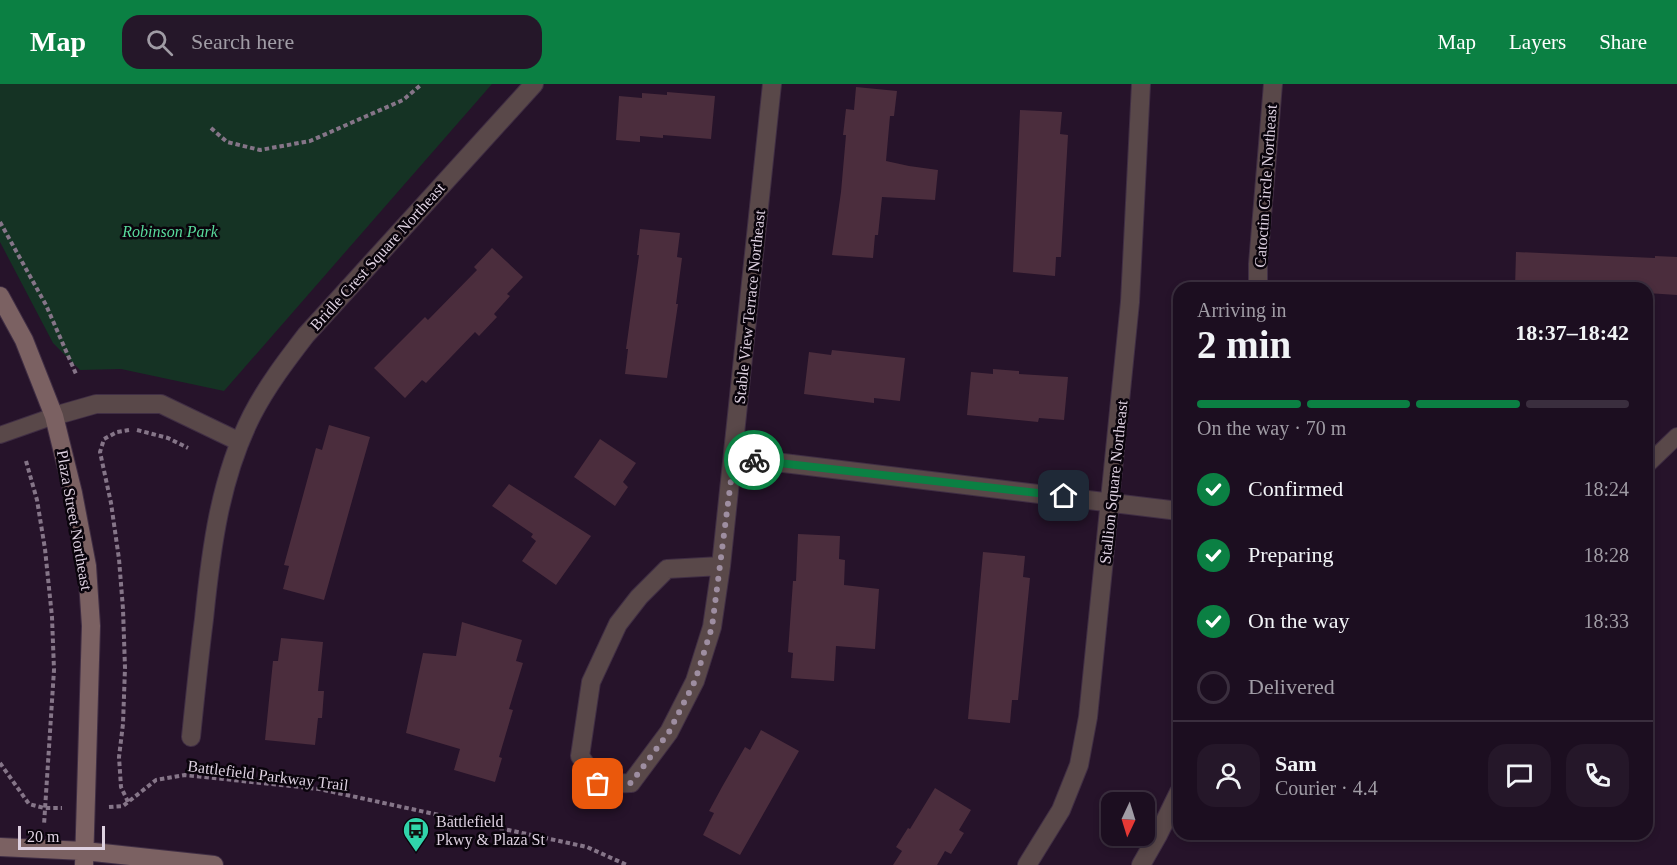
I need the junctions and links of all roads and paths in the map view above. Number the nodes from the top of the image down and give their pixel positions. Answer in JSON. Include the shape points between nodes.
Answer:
{"nodes":[{"id":1,"x":422,"y":84,"type":"edge"},
{"id":2,"x":534,"y":84,"type":"edge"},
{"id":3,"x":772,"y":84,"type":"edge"},
{"id":4,"x":1141,"y":84,"type":"edge"},
{"id":5,"x":1273,"y":84,"type":"edge"},
{"id":6,"x":211,"y":128,"type":"dead end"},
{"id":7,"x":0,"y":222,"type":"edge"},
{"id":8,"x":1258,"y":282,"type":"edge"},
{"id":9,"x":0,"y":296,"type":"edge"},
{"id":10,"x":76,"y":374,"type":"dead end"},
{"id":11,"x":54,"y":416,"type":"junction"},
{"id":12,"x":0,"y":435,"type":"edge"},
{"id":13,"x":1677,"y":436,"type":"edge"},
{"id":14,"x":240,"y":442,"type":"junction"},
{"id":15,"x":188,"y":448,"type":"dead end"},
{"id":16,"x":734,"y":457,"type":"junction"},
{"id":17,"x":1653,"y":459,"type":"edge"},
{"id":18,"x":26,"y":461,"type":"dead end"},
{"id":19,"x":1111,"y":501,"type":"junction"},
{"id":20,"x":1173,"y":510,"type":"edge"},
{"id":21,"x":721,"y":566,"type":"junction"},
{"id":22,"x":191,"y":737,"type":"dead end"},
{"id":23,"x":0,"y":764,"type":"edge"},
{"id":24,"x":128,"y":802,"type":"junction"},
{"id":25,"x":1173,"y":804,"type":"edge"},
{"id":26,"x":44,"y":808,"type":"junction"},
{"id":27,"x":85,"y":808,"type":"junction"},
{"id":28,"x":0,"y":848,"type":"edge"},
{"id":29,"x":84,"y":858,"type":"edge"},
{"id":30,"x":214,"y":865,"type":"edge"},
{"id":31,"x":627,"y":865,"type":"edge"},
{"id":32,"x":1027,"y":865,"type":"edge"},
{"id":33,"x":1141,"y":865,"type":"edge"}],
"edges":[{"from":1,"to":6,"type":"path","via":[[403,100],[310,141],[260,150],[227,142]]},
{"from":2,"to":14,"type":"street","name":"Bridle Crest Square Northeast","via":[[306,335],[276,374]]},
{"from":3,"to":16,"type":"street","name":"Stable View Terrace Northeast"},
{"from":4,"to":19,"type":"street","name":"Stallion Square Northeast","via":[[1130,302]]},
{"from":5,"to":8,"type":"street","name":"Catoctin Circle Northeast"},
{"from":7,"to":10,"type":"path","via":[[46,305]]},
{"from":9,"to":11,"type":"main road","name":"Plaza Street Northeast","via":[[24,340]]},
{"from":11,"to":12,"type":"lane"},
{"from":11,"to":14,"type":"street","via":[[96,404],[161,404]]},
{"from":11,"to":27,"type":"main road","name":"Plaza Street Northeast","via":[[85,556],[91,616]]},
{"from":13,"to":17,"type":"lane"},
{"from":14,"to":22,"type":"street","name":"Bridle Crest Square Northeast","via":[[218,510],[210,558]]},
{"from":15,"to":24,"type":"path","via":[[147,431],[131,430],[104,439],[100,452],[111,503],[122,599],[125,668],[119,757],[121,787]]},
{"from":16,"to":19,"type":"street"},
{"from":16,"to":21,"type":"street","name":"Stable View Terrace Northeast"},
{"from":18,"to":26,"type":"path","via":[[39,510],[52,617],[54,670]]},
{"from":19,"to":20,"type":"street"},
{"from":19,"to":32,"type":"street","name":"Stallion Square Northeast","via":[[1088,717],[1079,765],[1060,810]]},
{"from":21,"to":21,"type":"street","name":"Stable View Terrace Northeast","via":[[712,627],[699,670],[669,732],[631,783],[598,784],[580,756],[591,682],[618,624],[667,569]]},
{"from":23,"to":26,"type":"path","via":[[29,804]]},
{"from":24,"to":27,"type":"path","name":"Battlefield Parkway Trail","via":[[123,806]]},
{"from":24,"to":31,"type":"path","name":"Battlefield Parkway Trail","via":[[156,780],[185,775],[319,789],[587,847]]},
{"from":25,"to":33,"type":"street"},
{"from":26,"to":27,"type":"path","name":"Battlefield Parkway Trail"},
{"from":27,"to":29,"type":"main road","name":"Plaza Street Northeast"},
{"from":28,"to":29,"type":"main road"},
{"from":29,"to":30,"type":"main road"}]}
